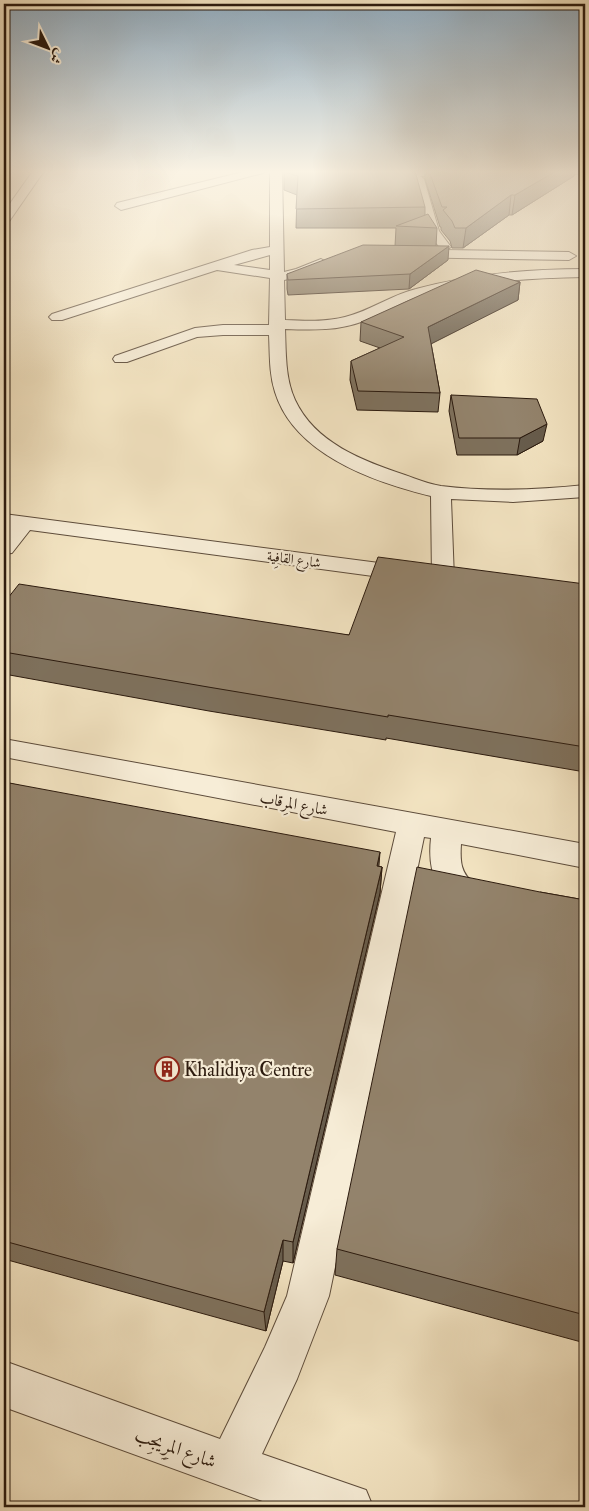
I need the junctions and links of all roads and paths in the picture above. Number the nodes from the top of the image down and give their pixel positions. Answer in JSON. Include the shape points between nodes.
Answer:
{"nodes":[{"id":1,"x":274,"y":242,"type":"edge"},
{"id":2,"x":429,"y":242,"type":"edge"},
{"id":3,"x":276,"y":250,"type":"junction"},
{"id":4,"x":397,"y":253,"type":"edge"},
{"id":5,"x":438,"y":254,"type":"junction"},
{"id":6,"x":585,"y":256,"type":"edge"},
{"id":7,"x":335,"y":257,"type":"edge"},
{"id":8,"x":216,"y":266,"type":"junction"},
{"id":9,"x":585,"y":273,"type":"edge"},
{"id":10,"x":276,"y":276,"type":"junction"},
{"id":11,"x":450,"y":285,"type":"junction"},
{"id":12,"x":57,"y":317,"type":"dead end"},
{"id":13,"x":277,"y":327,"type":"junction"},
{"id":14,"x":121,"y":360,"type":"dead end"},
{"id":15,"x":585,"y":491,"type":"edge"},
{"id":16,"x":440,"y":492,"type":"junction"},
{"id":17,"x":14,"y":522,"type":"edge"},
{"id":18,"x":4,"y":548,"type":"edge"},
{"id":19,"x":4,"y":748,"type":"edge"},
{"id":20,"x":429,"y":828,"type":"junction"},
{"id":21,"x":585,"y":856,"type":"edge"},
{"id":22,"x":504,"y":904,"type":"edge"},
{"id":23,"x":4,"y":1384,"type":"edge"},
{"id":24,"x":231,"y":1467,"type":"junction"},
{"id":25,"x":349,"y":1507,"type":"edge"}],
"edges":[{"from":1,"to":3,"type":"street"},
{"from":2,"to":5,"type":"street"},
{"from":3,"to":8,"type":"street","via":[[257,252]]},
{"from":3,"to":10,"type":"street"},
{"from":4,"to":5,"type":"street"},
{"from":5,"to":6,"type":"street"},
{"from":5,"to":11,"type":"street"},
{"from":7,"to":10,"type":"street","via":[[300,273]]},
{"from":8,"to":10,"type":"street"},
{"from":8,"to":12,"type":"street"},
{"from":9,"to":11,"type":"street","via":[[521,276]]},
{"from":10,"to":13,"type":"street"},
{"from":11,"to":13,"type":"street","via":[[401,298],[348,321]]},
{"from":13,"to":14,"type":"street","via":[[195,333]]},
{"from":13,"to":16,"type":"street","via":[[279,379],[298,421],[336,454]]},
{"from":15,"to":16,"type":"street","via":[[507,495]]},
{"from":16,"to":17,"type":"street","name":"شارع القافِية","via":[[452,580]]},
{"from":17,"to":18,"type":"street"},
{"from":19,"to":20,"type":"street","name":"شارع المِرقاب"},
{"from":20,"to":21,"type":"street","name":"شارع المِرقاب"},
{"from":20,"to":22,"type":"street","via":[[455,885],[469,895]]},
{"from":20,"to":24,"type":"street","via":[[308,1296],[281,1363]]},
{"from":23,"to":24,"type":"street","name":"شارع المِرِيجِب"},
{"from":24,"to":25,"type":"street","name":"شارع المِرِيجِب"}]}
